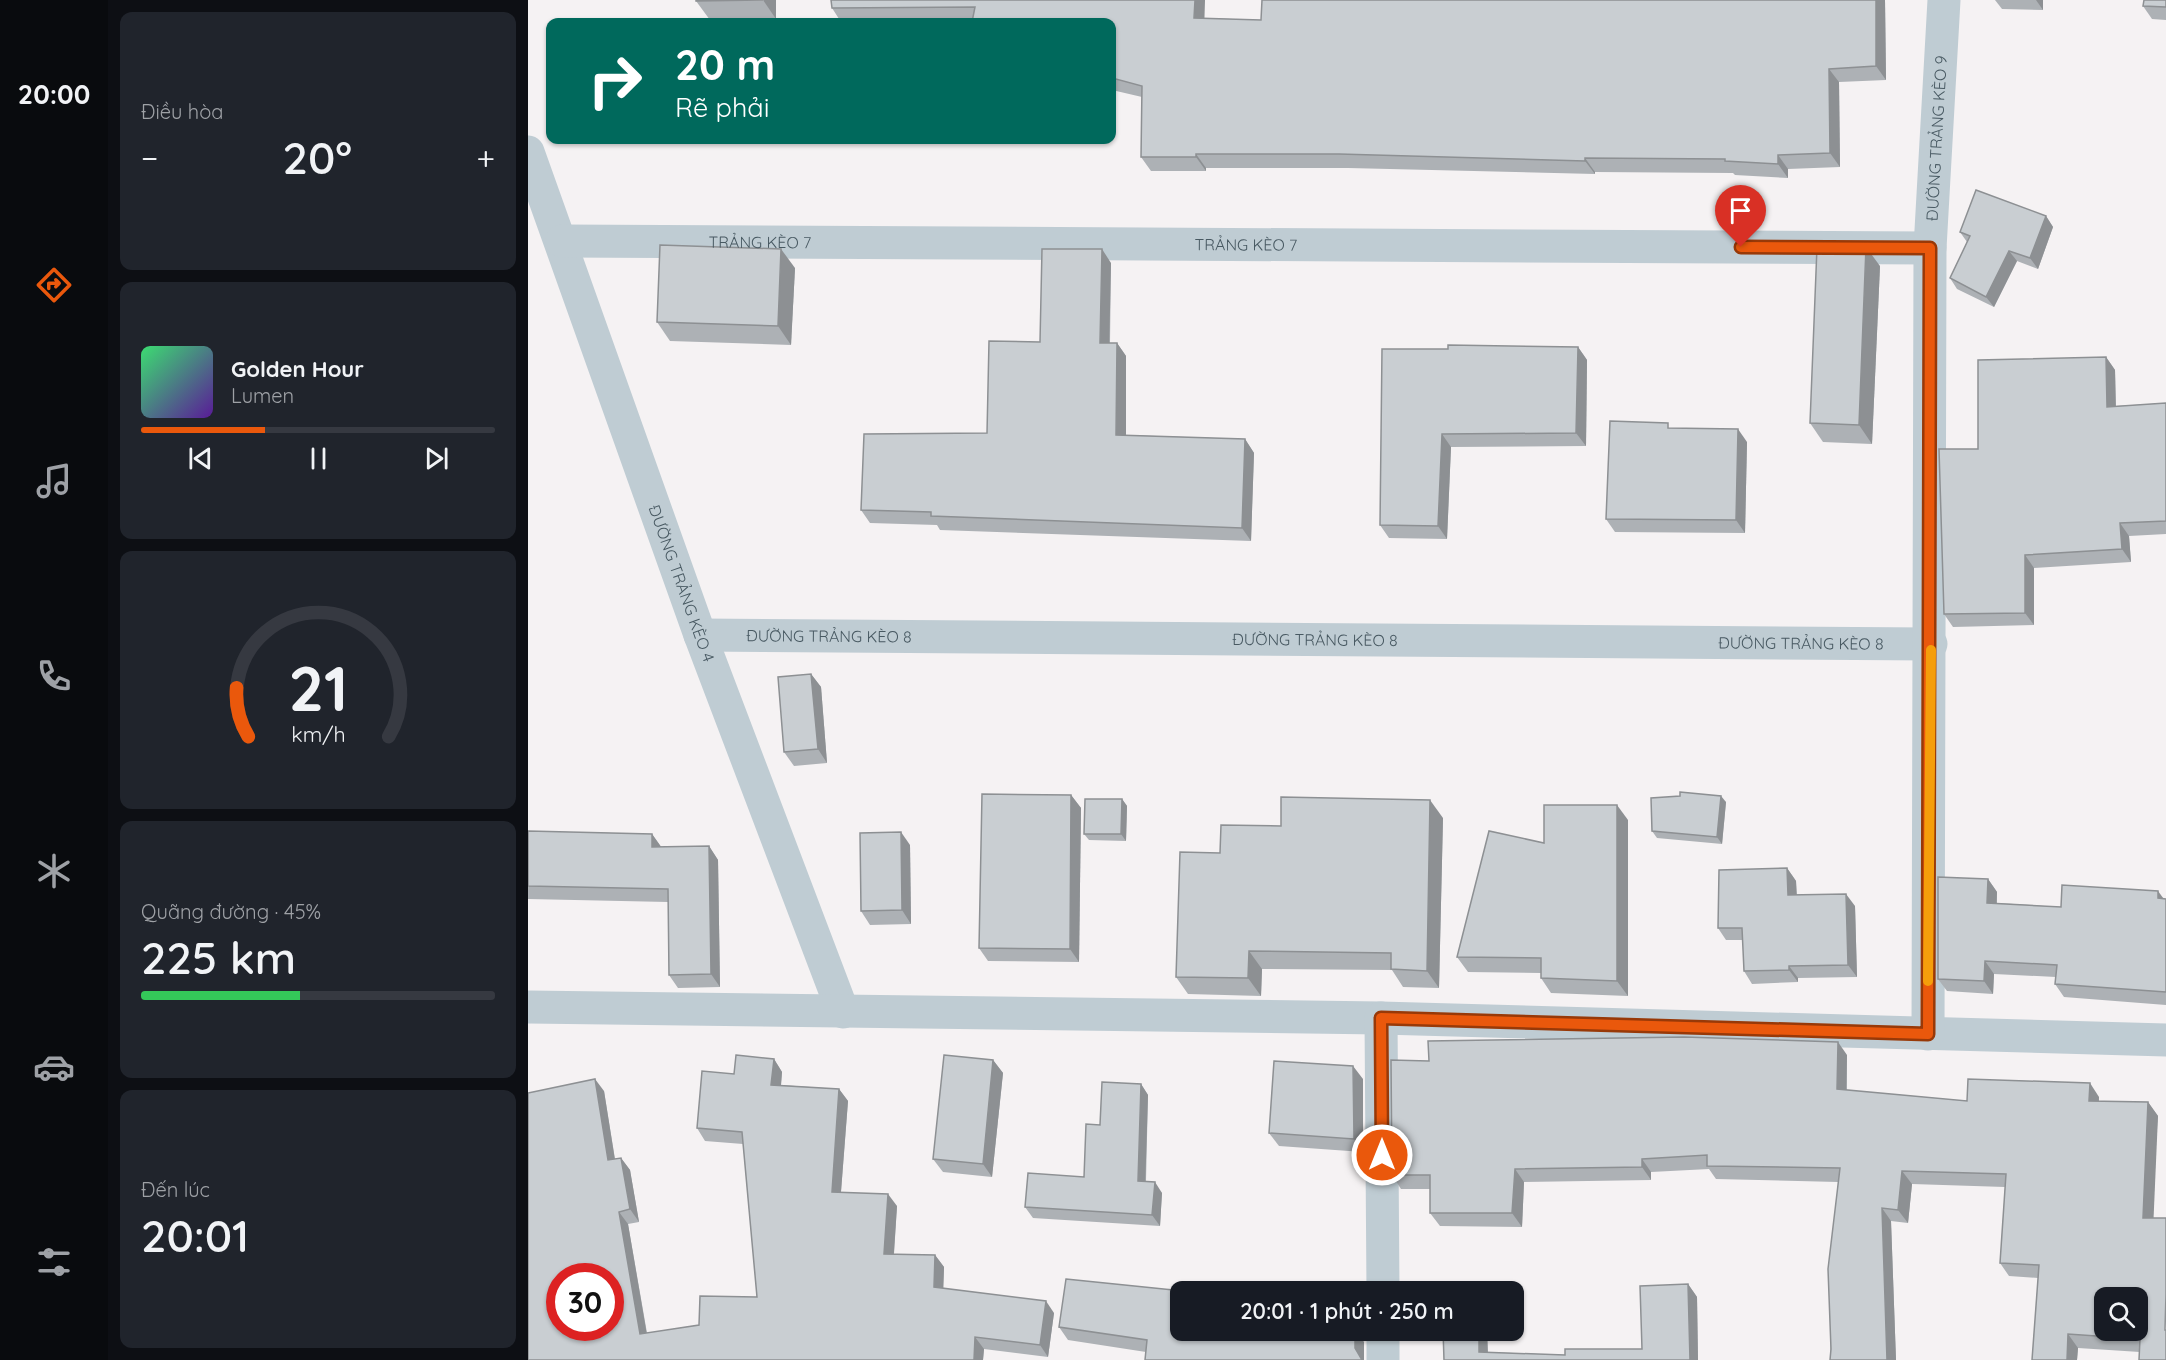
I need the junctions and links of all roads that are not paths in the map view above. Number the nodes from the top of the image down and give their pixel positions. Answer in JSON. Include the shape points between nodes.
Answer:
{"nodes":[{"id":1,"x":1944,"y":0,"type":"edge"},
{"id":2,"x":528,"y":152,"type":"edge"},
{"id":3,"x":562,"y":241,"type":"junction"},
{"id":4,"x":1930,"y":248,"type":"junction"},
{"id":5,"x":700,"y":635,"type":"junction"},
{"id":6,"x":1931,"y":644,"type":"junction"},
{"id":7,"x":528,"y":1007,"type":"edge"},
{"id":8,"x":843,"y":1012,"type":"junction"},
{"id":9,"x":1381,"y":1018,"type":"junction"},
{"id":10,"x":1928,"y":1034,"type":"junction"},
{"id":11,"x":2166,"y":1040,"type":"edge"},
{"id":12,"x":1383,"y":1281,"type":"edge"},
{"id":13,"x":1383,"y":1341,"type":"edge"},
{"id":14,"x":1383,"y":1360,"type":"edge"}],
"edges":[{"from":1,"to":4,"type":"street","name":"ĐƯỜNG TRẢNG KÈO 9"},
{"from":2,"to":3,"type":"street","name":"ĐƯỜNG TRẢNG KÈO 4"},
{"from":3,"to":4,"type":"street","name":"TRẢNG KÈO 7"},
{"from":3,"to":5,"type":"street","name":"ĐƯỜNG TRẢNG KÈO 4"},
{"from":4,"to":6,"type":"street","name":"ĐƯỜNG TRẢNG KÈO 9"},
{"from":5,"to":6,"type":"street","name":"ĐƯỜNG TRẢNG KÈO 8"},
{"from":5,"to":8,"type":"street","name":"ĐƯỜNG TRẢNG KÈO 4"},
{"from":6,"to":10,"type":"street","name":"ĐƯỜNG TRẢNG KÈO 9"},
{"from":7,"to":8,"type":"street"},
{"from":8,"to":9,"type":"street"},
{"from":9,"to":10,"type":"street"},
{"from":9,"to":12,"type":"street"},
{"from":10,"to":11,"type":"street"},
{"from":13,"to":14,"type":"street"}]}
